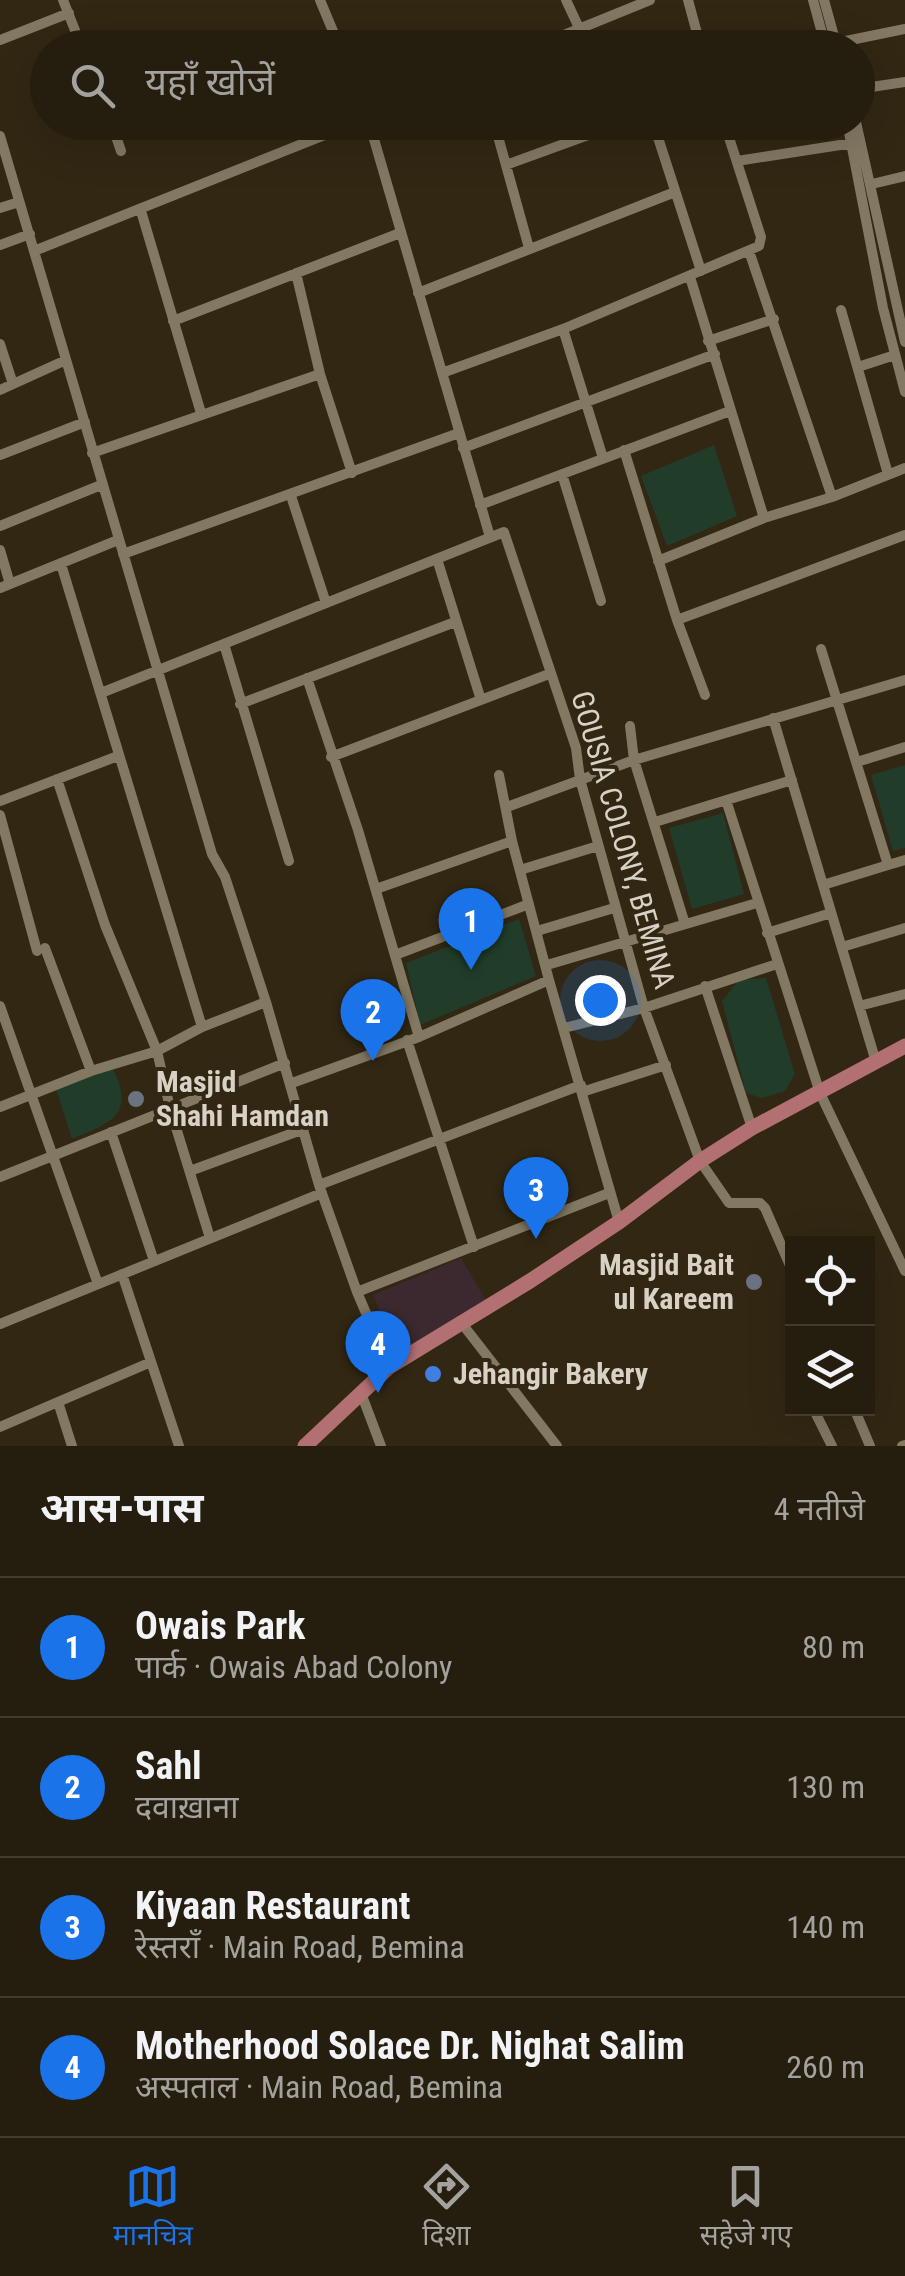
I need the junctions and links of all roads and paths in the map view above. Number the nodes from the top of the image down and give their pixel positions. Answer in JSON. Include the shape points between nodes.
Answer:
{"nodes":[{"id":1,"x":63,"y":0,"type":"edge"},
{"id":2,"x":320,"y":0,"type":"edge"},
{"id":3,"x":566,"y":0,"type":"edge"},
{"id":4,"x":650,"y":0,"type":"edge"},
{"id":5,"x":688,"y":0,"type":"edge"},
{"id":6,"x":813,"y":0,"type":"edge"},
{"id":7,"x":824,"y":0,"type":"edge"},
{"id":8,"x":68,"y":14,"type":"junction"},
{"id":9,"x":905,"y":29,"type":"edge"},
{"id":10,"x":75,"y":30,"type":"edge"},
{"id":11,"x":332,"y":30,"type":"edge"},
{"id":12,"x":580,"y":30,"type":"joint"},
{"id":13,"x":697,"y":30,"type":"edge"},
{"id":14,"x":827,"y":30,"type":"edge"},
{"id":15,"x":831,"y":30,"type":"edge"},
{"id":16,"x":875,"y":36,"type":"edge"},
{"id":17,"x":0,"y":40,"type":"edge"},
{"id":18,"x":905,"y":82,"type":"edge"},
{"id":19,"x":875,"y":86,"type":"edge"},
{"id":20,"x":0,"y":136,"type":"edge"},
{"id":21,"x":118,"y":140,"type":"edge"},
{"id":22,"x":313,"y":140,"type":"edge"},
{"id":23,"x":374,"y":140,"type":"edge"},
{"id":24,"x":499,"y":140,"type":"edge"},
{"id":25,"x":575,"y":140,"type":"edge"},
{"id":26,"x":658,"y":140,"type":"edge"},
{"id":27,"x":730,"y":140,"type":"edge"},
{"id":28,"x":852,"y":140,"type":"edge"},
{"id":29,"x":861,"y":140,"type":"edge"},
{"id":30,"x":853,"y":143,"type":"junction"},
{"id":31,"x":122,"y":151,"type":"dead end"},
{"id":32,"x":737,"y":160,"type":"junction"},
{"id":33,"x":4,"y":161,"type":"edge"},
{"id":34,"x":506,"y":165,"type":"junction"},
{"id":35,"x":905,"y":176,"type":"edge"},
{"id":36,"x":872,"y":184,"type":"junction"},
{"id":37,"x":674,"y":192,"type":"junction"},
{"id":38,"x":20,"y":202,"type":"junction"},
{"id":39,"x":0,"y":208,"type":"edge"},
{"id":40,"x":141,"y":211,"type":"junction"},
{"id":41,"x":400,"y":233,"type":"junction"},
{"id":42,"x":30,"y":234,"type":"junction"},
{"id":43,"x":0,"y":245,"type":"edge"},
{"id":44,"x":529,"y":248,"type":"junction"},
{"id":45,"x":749,"y":251,"type":"junction"},
{"id":46,"x":34,"y":252,"type":"junction"},
{"id":47,"x":701,"y":270,"type":"junction"},
{"id":48,"x":296,"y":274,"type":"junction"},
{"id":49,"x":690,"y":277,"type":"junction"},
{"id":50,"x":418,"y":293,"type":"junction"},
{"id":51,"x":884,"y":308,"type":"junction"},
{"id":52,"x":841,"y":310,"type":"dead end"},
{"id":53,"x":901,"y":310,"type":"edge"},
{"id":54,"x":774,"y":318,"type":"junction"},
{"id":55,"x":172,"y":321,"type":"junction"},
{"id":56,"x":563,"y":330,"type":"junction"},
{"id":57,"x":708,"y":340,"type":"junction"},
{"id":58,"x":905,"y":342,"type":"edge"},
{"id":59,"x":0,"y":344,"type":"edge"},
{"id":60,"x":715,"y":354,"type":"junction"},
{"id":61,"x":894,"y":355,"type":"junction"},
{"id":62,"x":66,"y":360,"type":"junction"},
{"id":63,"x":858,"y":367,"type":"junction"},
{"id":64,"x":442,"y":373,"type":"junction"},
{"id":65,"x":320,"y":374,"type":"junction"},
{"id":66,"x":13,"y":384,"type":"junction"},
{"id":67,"x":0,"y":390,"type":"edge"},
{"id":68,"x":905,"y":392,"type":"edge"},
{"id":69,"x":587,"y":403,"type":"junction"},
{"id":70,"x":730,"y":410,"type":"junction"},
{"id":71,"x":201,"y":413,"type":"junction"},
{"id":72,"x":85,"y":422,"type":"junction"},
{"id":73,"x":459,"y":432,"type":"junction"},
{"id":74,"x":464,"y":448,"type":"junction"},
{"id":75,"x":624,"y":450,"type":"junction"},
{"id":76,"x":92,"y":453,"type":"junction"},
{"id":77,"x":0,"y":455,"type":"edge"},
{"id":78,"x":603,"y":458,"type":"junction"},
{"id":79,"x":905,"y":468,"type":"edge"},
{"id":80,"x":352,"y":472,"type":"junction"},
{"id":81,"x":562,"y":474,"type":"junction"},
{"id":82,"x":888,"y":474,"type":"junction"},
{"id":83,"x":101,"y":485,"type":"junction"},
{"id":84,"x":291,"y":496,"type":"junction"},
{"id":85,"x":832,"y":497,"type":"junction"},
{"id":86,"x":480,"y":505,"type":"junction"},
{"id":87,"x":764,"y":518,"type":"junction"},
{"id":88,"x":0,"y":526,"type":"edge"},
{"id":89,"x":905,"y":535,"type":"edge"},
{"id":90,"x":490,"y":537,"type":"junction"},
{"id":91,"x":118,"y":540,"type":"junction"},
{"id":92,"x":0,"y":550,"type":"edge"},
{"id":93,"x":123,"y":554,"type":"junction"},
{"id":94,"x":437,"y":558,"type":"junction"},
{"id":95,"x":658,"y":561,"type":"junction"},
{"id":96,"x":61,"y":564,"type":"junction"},
{"id":97,"x":5,"y":586,"type":"edge"},
{"id":98,"x":601,"y":601,"type":"dead end"},
{"id":99,"x":326,"y":603,"type":"junction"},
{"id":100,"x":677,"y":620,"type":"junction"},
{"id":101,"x":454,"y":622,"type":"junction"},
{"id":102,"x":224,"y":644,"type":"junction"},
{"id":103,"x":822,"y":648,"type":"dead end"},
{"id":104,"x":156,"y":672,"type":"junction"},
{"id":105,"x":550,"y":674,"type":"junction"},
{"id":106,"x":307,"y":678,"type":"junction"},
{"id":107,"x":905,"y":680,"type":"edge"},
{"id":108,"x":101,"y":693,"type":"junction"},
{"id":109,"x":705,"y":695,"type":"dead end"},
{"id":110,"x":836,"y":699,"type":"junction"},
{"id":111,"x":481,"y":700,"type":"junction"},
{"id":112,"x":240,"y":704,"type":"junction"},
{"id":113,"x":774,"y":718,"type":"junction"},
{"id":114,"x":630,"y":726,"type":"dead end"},
{"id":115,"x":905,"y":747,"type":"edge"},
{"id":116,"x":118,"y":756,"type":"junction"},
{"id":117,"x":331,"y":757,"type":"junction"},
{"id":118,"x":634,"y":760,"type":"junction"},
{"id":119,"x":857,"y":762,"type":"junction"},
{"id":120,"x":498,"y":774,"type":"dead end"},
{"id":121,"x":580,"y":779,"type":"junction"},
{"id":122,"x":56,"y":780,"type":"junction"},
{"id":123,"x":792,"y":780,"type":"junction"},
{"id":124,"x":726,"y":800,"type":"junction"},
{"id":125,"x":0,"y":801,"type":"edge"},
{"id":126,"x":507,"y":807,"type":"junction"},
{"id":127,"x":0,"y":815,"type":"edge"},
{"id":128,"x":656,"y":822,"type":"junction"},
{"id":129,"x":512,"y":841,"type":"junction"},
{"id":130,"x":598,"y":846,"type":"junction"},
{"id":131,"x":905,"y":860,"type":"edge"},
{"id":132,"x":289,"y":861,"type":"dead end"},
{"id":133,"x":888,"y":866,"type":"junction"},
{"id":134,"x":520,"y":870,"type":"junction"},
{"id":135,"x":823,"y":885,"type":"junction"},
{"id":136,"x":376,"y":890,"type":"junction"},
{"id":137,"x":758,"y":903,"type":"junction"},
{"id":138,"x":529,"y":904,"type":"junction"},
{"id":139,"x":614,"y":908,"type":"junction"},
{"id":140,"x":832,"y":913,"type":"junction"},
{"id":141,"x":685,"y":924,"type":"junction"},
{"id":142,"x":905,"y":928,"type":"edge"},
{"id":143,"x":537,"y":931,"type":"junction"},
{"id":144,"x":767,"y":933,"type":"junction"},
{"id":145,"x":624,"y":942,"type":"junction"},
{"id":146,"x":842,"y":947,"type":"junction"},
{"id":147,"x":395,"y":955,"type":"junction"},
{"id":148,"x":777,"y":964,"type":"junction"},
{"id":149,"x":547,"y":965,"type":"junction"},
{"id":150,"x":550,"y":980,"type":"junction"},
{"id":151,"x":705,"y":986,"type":"junction"},
{"id":152,"x":905,"y":994,"type":"edge"},
{"id":153,"x":266,"y":1002,"type":"junction"},
{"id":154,"x":0,"y":1006,"type":"edge"},
{"id":155,"x":859,"y":1006,"type":"junction"},
{"id":156,"x":644,"y":1008,"type":"junction"},
{"id":157,"x":202,"y":1027,"type":"junction"},
{"id":158,"x":564,"y":1028,"type":"junction"},
{"id":159,"x":413,"y":1038,"type":"junction"},
{"id":160,"x":13,"y":1044,"type":"junction"},
{"id":161,"x":905,"y":1046,"type":"edge"},
{"id":162,"x":0,"y":1049,"type":"edge"},
{"id":163,"x":156,"y":1051,"type":"junction"},
{"id":164,"x":876,"y":1062,"type":"junction"},
{"id":165,"x":285,"y":1063,"type":"junction"},
{"id":166,"x":666,"y":1065,"type":"junction"},
{"id":167,"x":91,"y":1071,"type":"junction"},
{"id":168,"x":292,"y":1083,"type":"junction"},
{"id":169,"x":582,"y":1089,"type":"junction"},
{"id":170,"x":820,"y":1092,"type":"junction"},
{"id":171,"x":30,"y":1095,"type":"junction"},
{"id":172,"x":0,"y":1107,"type":"edge"},
{"id":173,"x":170,"y":1108,"type":"junction"},
{"id":174,"x":752,"y":1128,"type":"junction"},
{"id":175,"x":304,"y":1129,"type":"junction"},
{"id":176,"x":111,"y":1132,"type":"junction"},
{"id":177,"x":438,"y":1141,"type":"junction"},
{"id":178,"x":52,"y":1156,"type":"junction"},
{"id":179,"x":700,"y":1161,"type":"junction"},
{"id":180,"x":190,"y":1171,"type":"junction"},
{"id":181,"x":0,"y":1177,"type":"edge"},
{"id":182,"x":320,"y":1189,"type":"junction"},
{"id":183,"x":609,"y":1193,"type":"junction"},
{"id":184,"x":620,"y":1222,"type":"junction"},
{"id":185,"x":210,"y":1238,"type":"junction"},
{"id":186,"x":474,"y":1248,"type":"junction"},
{"id":187,"x":785,"y":1254,"type":"edge"},
{"id":188,"x":154,"y":1261,"type":"junction"},
{"id":189,"x":905,"y":1270,"type":"edge"},
{"id":190,"x":122,"y":1274,"type":"junction"},
{"id":191,"x":98,"y":1284,"type":"junction"},
{"id":192,"x":356,"y":1292,"type":"junction"},
{"id":193,"x":460,"y":1322,"type":"junction"},
{"id":194,"x":0,"y":1324,"type":"edge"},
{"id":195,"x":151,"y":1362,"type":"junction"},
{"id":196,"x":389,"y":1366,"type":"junction"},
{"id":197,"x":361,"y":1394,"type":"junction"},
{"id":198,"x":58,"y":1402,"type":"junction"},
{"id":199,"x":817,"y":1416,"type":"edge"},
{"id":200,"x":857,"y":1416,"type":"edge"},
{"id":201,"x":0,"y":1427,"type":"edge"},
{"id":202,"x":72,"y":1446,"type":"edge"},
{"id":203,"x":179,"y":1446,"type":"edge"},
{"id":204,"x":305,"y":1446,"type":"edge"},
{"id":205,"x":381,"y":1446,"type":"edge"},
{"id":206,"x":557,"y":1446,"type":"edge"},
{"id":207,"x":832,"y":1446,"type":"edge"},
{"id":208,"x":870,"y":1446,"type":"edge"}],
"edges":[{"from":1,"to":8,"type":"street"},
{"from":2,"to":11,"type":"street"},
{"from":3,"to":12,"type":"street"},
{"from":4,"to":12,"type":"street"},
{"from":5,"to":13,"type":"street"},
{"from":6,"to":14,"type":"street"},
{"from":7,"to":15,"type":"street"},
{"from":8,"to":10,"type":"street"},
{"from":8,"to":17,"type":"street"},
{"from":9,"to":16,"type":"street"},
{"from":18,"to":19,"type":"street"},
{"from":20,"to":33,"type":"street"},
{"from":21,"to":31,"type":"street"},
{"from":22,"to":40,"type":"street"},
{"from":23,"to":41,"type":"street"},
{"from":24,"to":34,"type":"street"},
{"from":25,"to":34,"type":"street"},
{"from":26,"to":37,"type":"street"},
{"from":27,"to":32,"type":"street"},
{"from":28,"to":30,"type":"street"},
{"from":29,"to":36,"type":"street"},
{"from":30,"to":32,"type":"street"},
{"from":30,"to":51,"type":"street"},
{"from":32,"to":45,"type":"street","via":[[762,237]]},
{"from":33,"to":38,"type":"street"},
{"from":34,"to":44,"type":"street"},
{"from":35,"to":36,"type":"street"},
{"from":36,"to":53,"type":"street"},
{"from":37,"to":44,"type":"street"},
{"from":37,"to":47,"type":"street"},
{"from":38,"to":39,"type":"street"},
{"from":38,"to":42,"type":"street"},
{"from":40,"to":46,"type":"street"},
{"from":40,"to":55,"type":"street"},
{"from":41,"to":48,"type":"street"},
{"from":41,"to":50,"type":"street"},
{"from":42,"to":43,"type":"street"},
{"from":42,"to":46,"type":"street"},
{"from":44,"to":50,"type":"street"},
{"from":45,"to":47,"type":"street"},
{"from":45,"to":54,"type":"street"},
{"from":46,"to":62,"type":"street"},
{"from":47,"to":49,"type":"street"},
{"from":48,"to":55,"type":"street"},
{"from":48,"to":65,"type":"street"},
{"from":49,"to":56,"type":"street"},
{"from":49,"to":57,"type":"street"},
{"from":50,"to":64,"type":"street"},
{"from":51,"to":53,"type":"street"},
{"from":51,"to":61,"type":"street"},
{"from":52,"to":63,"type":"street"},
{"from":53,"to":58,"type":"street"},
{"from":54,"to":57,"type":"street"},
{"from":54,"to":85,"type":"street"},
{"from":55,"to":71,"type":"street"},
{"from":56,"to":64,"type":"street"},
{"from":56,"to":69,"type":"street"},
{"from":57,"to":60,"type":"street"},
{"from":59,"to":66,"type":"street"},
{"from":60,"to":69,"type":"street"},
{"from":60,"to":70,"type":"street"},
{"from":61,"to":63,"type":"street"},
{"from":61,"to":68,"type":"street"},
{"from":62,"to":66,"type":"street"},
{"from":62,"to":72,"type":"street"},
{"from":63,"to":82,"type":"street"},
{"from":64,"to":73,"type":"street"},
{"from":65,"to":71,"type":"street"},
{"from":65,"to":80,"type":"street"},
{"from":66,"to":67,"type":"street"},
{"from":69,"to":74,"type":"street"},
{"from":69,"to":78,"type":"street"},
{"from":70,"to":75,"type":"street"},
{"from":70,"to":87,"type":"street"},
{"from":71,"to":76,"type":"street"},
{"from":72,"to":76,"type":"street"},
{"from":72,"to":77,"type":"street"},
{"from":73,"to":74,"type":"street"},
{"from":73,"to":80,"type":"street"},
{"from":74,"to":86,"type":"street"},
{"from":75,"to":78,"type":"street"},
{"from":75,"to":95,"type":"street"},
{"from":76,"to":83,"type":"street"},
{"from":78,"to":81,"type":"street"},
{"from":79,"to":82,"type":"street"},
{"from":80,"to":84,"type":"street"},
{"from":81,"to":86,"type":"street"},
{"from":81,"to":98,"type":"street"},
{"from":82,"to":85,"type":"street"},
{"from":83,"to":88,"type":"street"},
{"from":83,"to":91,"type":"street"},
{"from":84,"to":93,"type":"street"},
{"from":84,"to":99,"type":"street"},
{"from":85,"to":87,"type":"street"},
{"from":86,"to":90,"type":"street"},
{"from":87,"to":95,"type":"street"},
{"from":89,"to":100,"type":"street"},
{"from":90,"to":94,"type":"street"},
{"from":90,"to":105,"type":"street","name":"GOUSIA COLONY, BEMINA","via":[[504,532]]},
{"from":91,"to":93,"type":"street"},
{"from":91,"to":96,"type":"street"},
{"from":92,"to":97,"type":"street"},
{"from":93,"to":104,"type":"street"},
{"from":94,"to":99,"type":"street"},
{"from":94,"to":101,"type":"street"},
{"from":95,"to":100,"type":"street"},
{"from":96,"to":97,"type":"street"},
{"from":96,"to":108,"type":"street"},
{"from":99,"to":102,"type":"street"},
{"from":100,"to":109,"type":"street"},
{"from":101,"to":106,"type":"street"},
{"from":101,"to":111,"type":"street"},
{"from":102,"to":104,"type":"street"},
{"from":102,"to":112,"type":"street"},
{"from":103,"to":110,"type":"street"},
{"from":104,"to":108,"type":"street"},
{"from":104,"to":153,"type":"street"},
{"from":105,"to":111,"type":"street"},
{"from":105,"to":121,"type":"street","name":"GOUSIA COLONY, BEMINA"},
{"from":106,"to":112,"type":"street"},
{"from":106,"to":117,"type":"street"},
{"from":107,"to":110,"type":"street"},
{"from":108,"to":116,"type":"street"},
{"from":110,"to":113,"type":"street"},
{"from":110,"to":119,"type":"street"},
{"from":111,"to":117,"type":"street"},
{"from":112,"to":132,"type":"street"},
{"from":113,"to":118,"type":"street"},
{"from":113,"to":123,"type":"street"},
{"from":114,"to":118,"type":"street"},
{"from":115,"to":119,"type":"street"},
{"from":116,"to":122,"type":"street"},
{"from":116,"to":157,"type":"street"},
{"from":117,"to":136,"type":"street"},
{"from":118,"to":121,"type":"street"},
{"from":118,"to":128,"type":"street"},
{"from":119,"to":133,"type":"street"},
{"from":120,"to":126,"type":"street"},
{"from":121,"to":126,"type":"street"},
{"from":121,"to":130,"type":"street","name":"GOUSIA COLONY, BEMINA"},
{"from":122,"to":125,"type":"street"},
{"from":122,"to":163,"type":"street"},
{"from":123,"to":124,"type":"street"},
{"from":123,"to":135,"type":"street"},
{"from":124,"to":128,"type":"street"},
{"from":124,"to":137,"type":"street"},
{"from":126,"to":129,"type":"street"},
{"from":127,"to":167,"type":"street","via":[[41,949]]},
{"from":128,"to":141,"type":"street"},
{"from":129,"to":134,"type":"street"},
{"from":129,"to":136,"type":"street"},
{"from":130,"to":134,"type":"street"},
{"from":130,"to":139,"type":"street","name":"GOUSIA COLONY, BEMINA"},
{"from":131,"to":133,"type":"street"},
{"from":133,"to":135,"type":"street"},
{"from":134,"to":138,"type":"street"},
{"from":135,"to":140,"type":"street"},
{"from":136,"to":147,"type":"street"},
{"from":137,"to":141,"type":"street"},
{"from":137,"to":144,"type":"street"},
{"from":138,"to":143,"type":"street"},
{"from":138,"to":147,"type":"street"},
{"from":139,"to":143,"type":"street"},
{"from":139,"to":145,"type":"street","name":"GOUSIA COLONY, BEMINA"},
{"from":140,"to":144,"type":"street"},
{"from":140,"to":146,"type":"street"},
{"from":141,"to":145,"type":"street"},
{"from":142,"to":146,"type":"street"},
{"from":143,"to":149,"type":"street"},
{"from":144,"to":148,"type":"street"},
{"from":145,"to":149,"type":"street"},
{"from":145,"to":156,"type":"street","name":"GOUSIA COLONY, BEMINA"},
{"from":146,"to":155,"type":"street"},
{"from":147,"to":159,"type":"street"},
{"from":148,"to":151,"type":"street"},
{"from":148,"to":170,"type":"street"},
{"from":149,"to":150,"type":"street"},
{"from":150,"to":158,"type":"street"},
{"from":150,"to":159,"type":"street"},
{"from":151,"to":156,"type":"street"},
{"from":151,"to":174,"type":"street"},
{"from":152,"to":155,"type":"street"},
{"from":153,"to":157,"type":"street"},
{"from":153,"to":165,"type":"street"},
{"from":154,"to":160,"type":"street"},
{"from":155,"to":164,"type":"street"},
{"from":156,"to":158,"type":"street"},
{"from":156,"to":166,"type":"street","name":"GOUSIA COLONY, BEMINA"},
{"from":157,"to":163,"type":"street"},
{"from":158,"to":169,"type":"street"},
{"from":159,"to":168,"type":"street"},
{"from":159,"to":177,"type":"street"},
{"from":160,"to":162,"type":"street"},
{"from":160,"to":171,"type":"street"},
{"from":161,"to":164,"type":"main road"},
{"from":163,"to":167,"type":"street"},
{"from":163,"to":173,"type":"street"},
{"from":164,"to":170,"type":"main road"},
{"from":165,"to":168,"type":"street"},
{"from":165,"to":173,"type":"street"},
{"from":166,"to":169,"type":"street"},
{"from":166,"to":179,"type":"street","name":"GOUSIA COLONY, BEMINA"},
{"from":167,"to":171,"type":"street"},
{"from":168,"to":175,"type":"street"},
{"from":169,"to":177,"type":"street"},
{"from":169,"to":183,"type":"street"},
{"from":170,"to":174,"type":"main road"},
{"from":170,"to":189,"type":"street"},
{"from":171,"to":172,"type":"street"},
{"from":171,"to":178,"type":"street"},
{"from":173,"to":176,"type":"street"},
{"from":173,"to":180,"type":"street"},
{"from":174,"to":179,"type":"main road"},
{"from":175,"to":180,"type":"street"},
{"from":175,"to":182,"type":"street"},
{"from":176,"to":178,"type":"street"},
{"from":176,"to":188,"type":"street"},
{"from":177,"to":182,"type":"street"},
{"from":177,"to":186,"type":"street"},
{"from":178,"to":181,"type":"street"},
{"from":178,"to":191,"type":"street"},
{"from":179,"to":184,"type":"main road"},
{"from":179,"to":187,"type":"street","name":"GOUSIA COLONY, BEMINA","via":[[729,1203],[760,1202]]},
{"from":180,"to":185,"type":"street"},
{"from":182,"to":185,"type":"street"},
{"from":182,"to":192,"type":"street"},
{"from":183,"to":184,"type":"street"},
{"from":183,"to":186,"type":"street"},
{"from":184,"to":193,"type":"main road"},
{"from":185,"to":188,"type":"street"},
{"from":186,"to":192,"type":"street"},
{"from":188,"to":190,"type":"street"},
{"from":190,"to":191,"type":"street"},
{"from":190,"to":195,"type":"street"},
{"from":191,"to":194,"type":"street"},
{"from":192,"to":196,"type":"street"},
{"from":193,"to":196,"type":"main road"},
{"from":193,"to":206,"type":"street"},
{"from":195,"to":198,"type":"street"},
{"from":195,"to":203,"type":"street"},
{"from":196,"to":197,"type":"main road"},
{"from":197,"to":204,"type":"main road"},
{"from":197,"to":205,"type":"street"},
{"from":198,"to":201,"type":"street"},
{"from":198,"to":202,"type":"street"},
{"from":199,"to":207,"type":"street"},
{"from":200,"to":208,"type":"street"}]}
